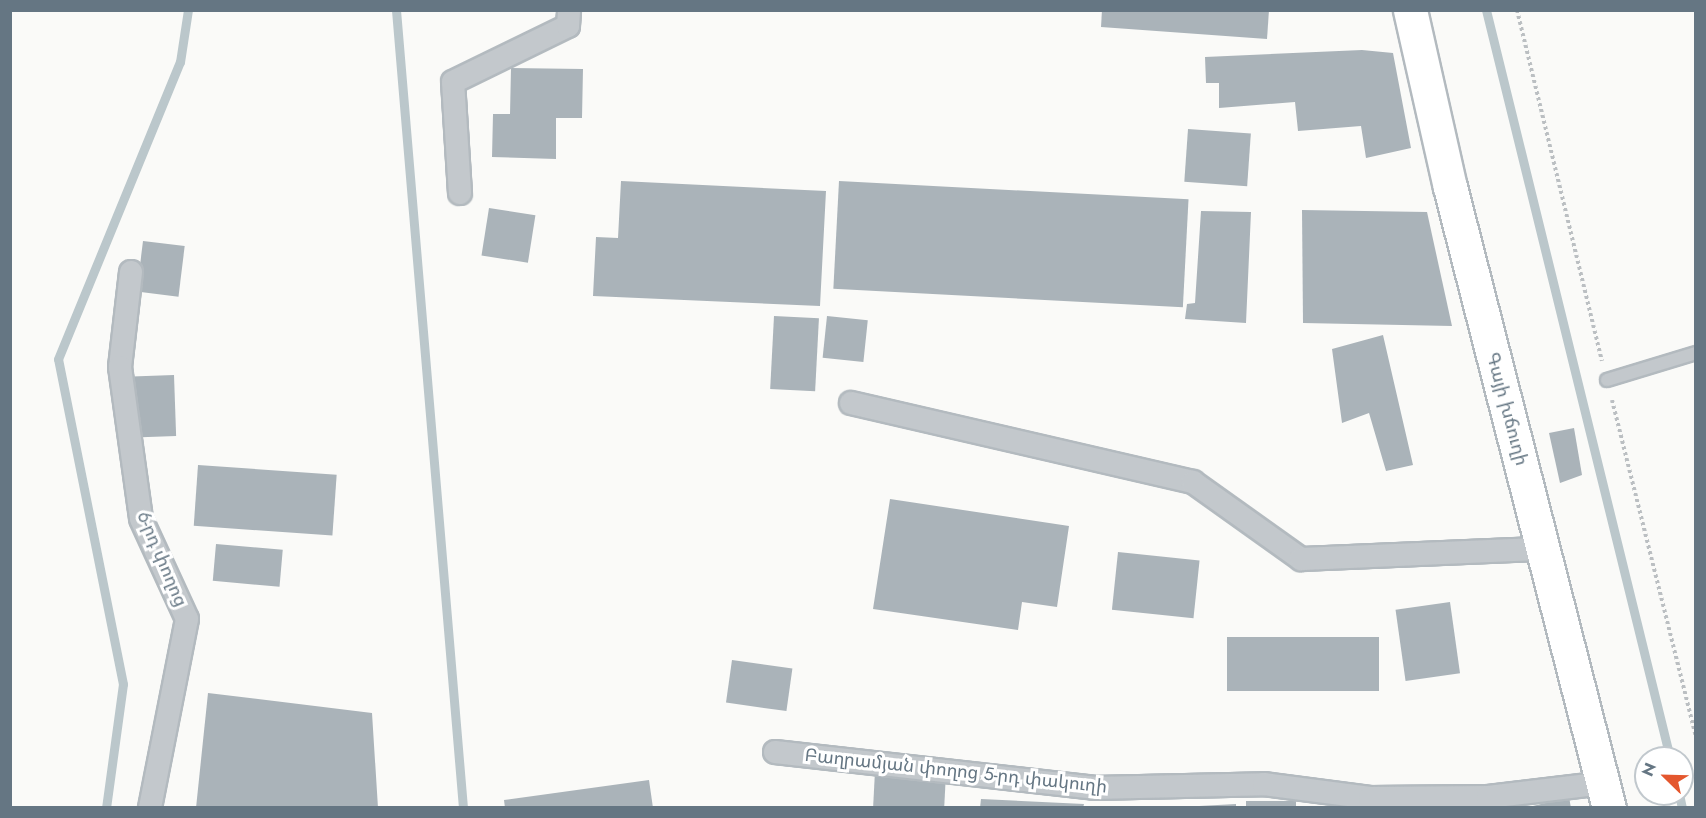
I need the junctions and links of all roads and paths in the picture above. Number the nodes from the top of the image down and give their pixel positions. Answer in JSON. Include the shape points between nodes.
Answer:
{"nodes":[{"id":1,"x":569,"y":10,"type":"edge"},
{"id":2,"x":1410,"y":10,"type":"edge"},
{"id":3,"x":460,"y":193,"type":"dead end"},
{"id":4,"x":131,"y":272,"type":"dead end"},
{"id":5,"x":1695,"y":353,"type":"edge"},
{"id":6,"x":1607,"y":380,"type":"dead end"},
{"id":7,"x":851,"y":403,"type":"dead end"},
{"id":8,"x":1544,"y":549,"type":"junction"},
{"id":9,"x":775,"y":752,"type":"dead end"},
{"id":10,"x":1606,"y":795,"type":"edge"},
{"id":11,"x":150,"y":807,"type":"edge"}],
"edges":[{"from":1,"to":3,"type":"street","via":[[568,26],[453,82]]},
{"from":2,"to":8,"type":"main road","name":"Գայի խճուղի","via":[[1450,187]]},
{"from":4,"to":11,"type":"street","name":"6-րդ փողոց","via":[[120,367],[141,519],[188,619]]},
{"from":5,"to":6,"type":"lane"},
{"from":7,"to":8,"type":"street","via":[[1193,482],[1301,559]]},
{"from":8,"to":10,"type":"main road","name":"Գայի խճուղի"},
{"from":9,"to":10,"type":"street","name":"Բաղրամյան փողոց 5-րդ փակուղի","via":[[1094,788],[1264,784],[1370,798]]}]}
